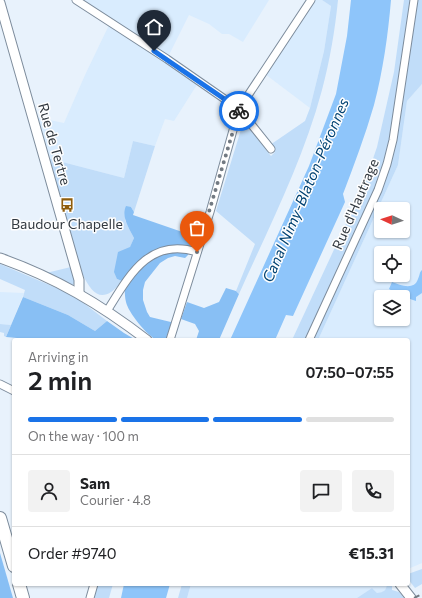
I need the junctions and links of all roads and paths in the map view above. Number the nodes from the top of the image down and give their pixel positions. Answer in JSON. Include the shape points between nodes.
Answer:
{"nodes":[{"id":1,"x":76,"y":0,"type":"edge"},
{"id":2,"x":311,"y":0,"type":"edge"},
{"id":3,"x":414,"y":0,"type":"edge"},
{"id":4,"x":0,"y":3,"type":"edge"},
{"id":5,"x":239,"y":109,"type":"junction"},
{"id":6,"x":271,"y":149,"type":"dead end"},
{"id":7,"x":197,"y":252,"type":"junction"},
{"id":8,"x":0,"y":258,"type":"edge"},
{"id":9,"x":79,"y":293,"type":"junction"},
{"id":10,"x":107,"y":310,"type":"junction"},
{"id":11,"x":144,"y":338,"type":"edge"},
{"id":12,"x":171,"y":338,"type":"edge"},
{"id":13,"x":310,"y":338,"type":"edge"},
{"id":14,"x":0,"y":384,"type":"edge"},
{"id":15,"x":12,"y":390,"type":"edge"},
{"id":16,"x":0,"y":518,"type":"edge"},
{"id":17,"x":12,"y":559,"type":"edge"},
{"id":18,"x":20,"y":586,"type":"edge"},
{"id":19,"x":93,"y":586,"type":"edge"},
{"id":20,"x":402,"y":586,"type":"edge"},
{"id":21,"x":23,"y":598,"type":"edge"},
{"id":22,"x":90,"y":598,"type":"edge"},
{"id":23,"x":411,"y":598,"type":"edge"}],
"edges":[{"from":1,"to":5,"type":"street"},
{"from":2,"to":5,"type":"street"},
{"from":3,"to":13,"type":"street","name":"Rue d'Hautrage","via":[[393,140],[387,164],[378,190]]},
{"from":4,"to":9,"type":"street","name":"Rue de Tertre","via":[[79,280]]},
{"from":5,"to":6,"type":"street"},
{"from":5,"to":7,"type":"street"},
{"from":7,"to":10,"type":"street","via":[[171,248],[150,257],[128,277]]},
{"from":7,"to":12,"type":"street"},
{"from":8,"to":9,"type":"street","via":[[30,269]]},
{"from":9,"to":10,"type":"street"},
{"from":10,"to":11,"type":"street"},
{"from":14,"to":15,"type":"street"},
{"from":16,"to":17,"type":"main road"},
{"from":18,"to":21,"type":"main road"},
{"from":19,"to":22,"type":"street"},
{"from":20,"to":23,"type":"street"}]}
